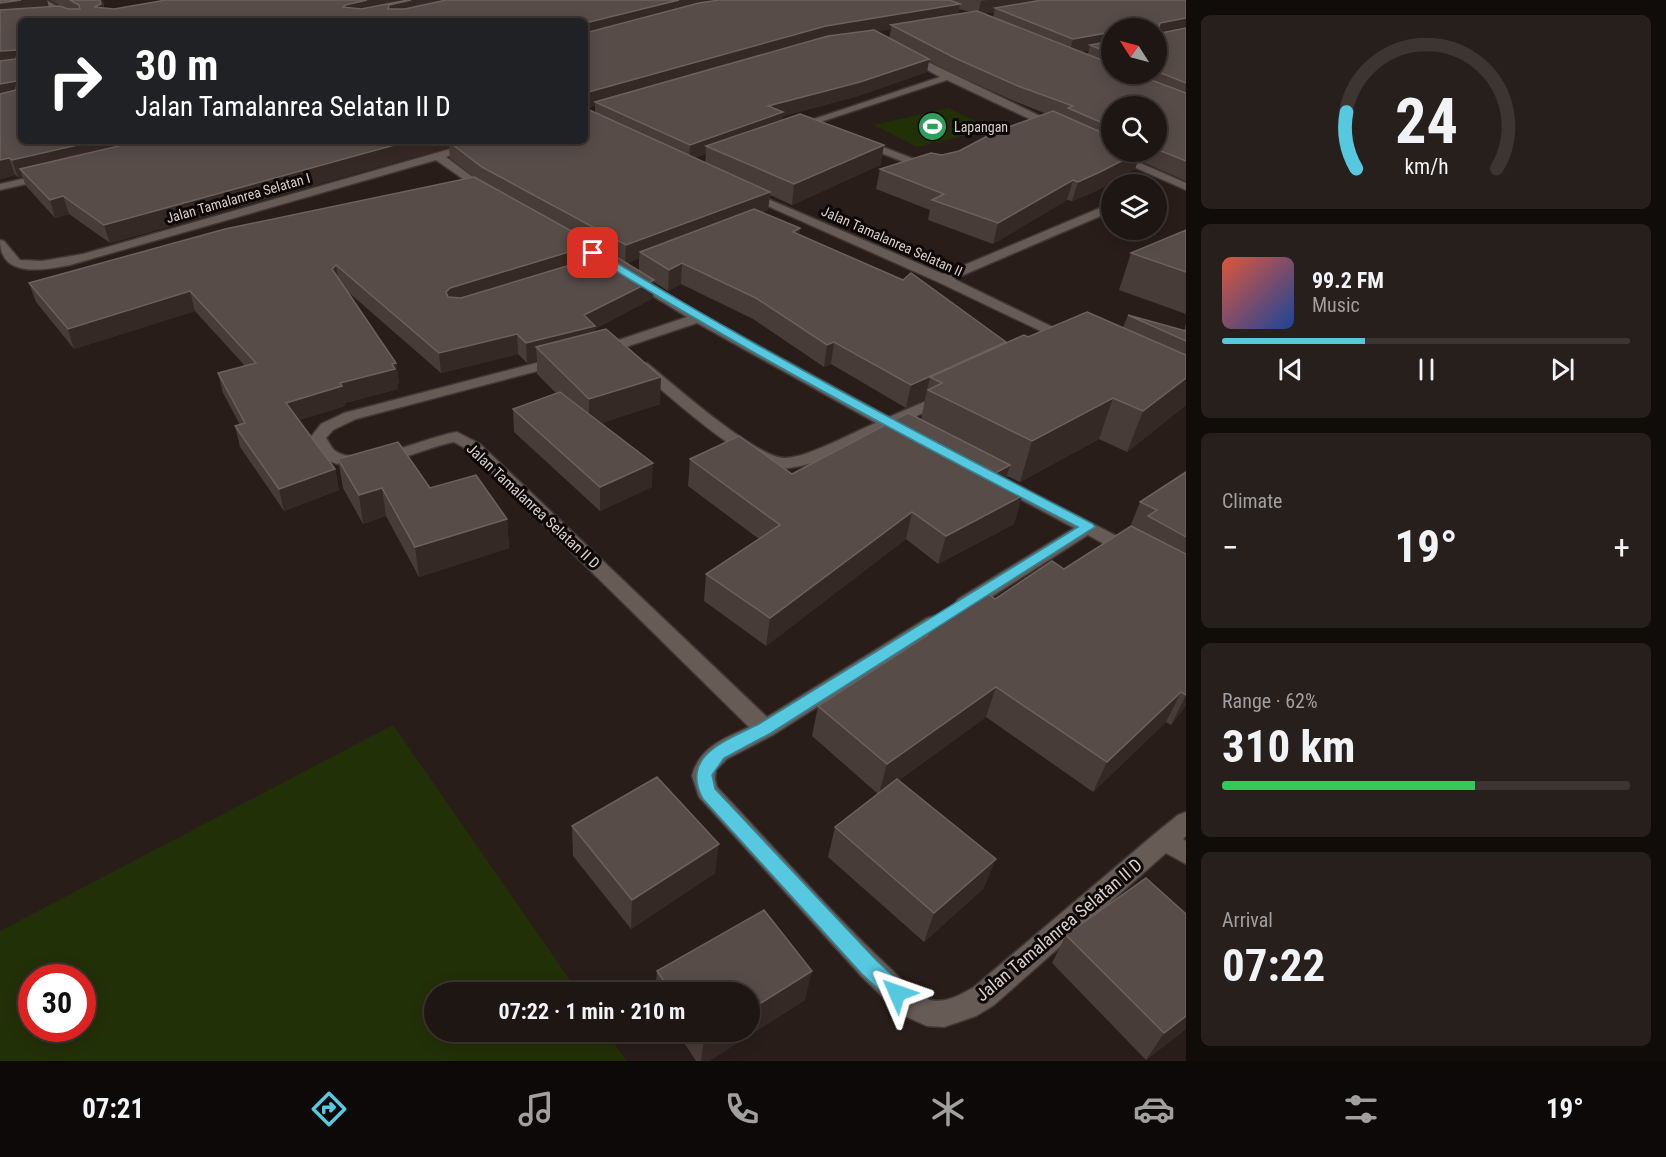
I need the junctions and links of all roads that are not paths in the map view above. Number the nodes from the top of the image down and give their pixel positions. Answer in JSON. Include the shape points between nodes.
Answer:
{"nodes":[{"id":1,"x":40,"y":0,"type":"edge"},
{"id":2,"x":64,"y":14,"type":"junction"},
{"id":3,"x":53,"y":15,"type":"edge"},
{"id":4,"x":72,"y":18,"type":"edge"},
{"id":5,"x":896,"y":49,"type":"edge"},
{"id":6,"x":948,"y":77,"type":"junction"},
{"id":7,"x":1037,"y":119,"type":"junction"},
{"id":8,"x":811,"y":122,"type":"junction"},
{"id":9,"x":1027,"y":124,"type":"edge"},
{"id":10,"x":789,"y":130,"type":"edge"},
{"id":11,"x":834,"y":130,"type":"edge"},
{"id":12,"x":1068,"y":133,"type":"edge"},
{"id":13,"x":856,"y":140,"type":"edge"},
{"id":14,"x":479,"y":144,"type":"edge"},
{"id":15,"x":436,"y":156,"type":"junction"},
{"id":16,"x":1130,"y":162,"type":"edge"},
{"id":17,"x":946,"y":168,"type":"edge"},
{"id":18,"x":57,"y":174,"type":"edge"},
{"id":19,"x":1186,"y":176,"type":"edge"},
{"id":20,"x":1171,"y":181,"type":"junction"},
{"id":21,"x":1167,"y":183,"type":"edge"},
{"id":22,"x":732,"y":185,"type":"edge"},
{"id":23,"x":0,"y":187,"type":"edge"},
{"id":24,"x":1186,"y":187,"type":"edge"},
{"id":25,"x":499,"y":199,"type":"edge"},
{"id":26,"x":784,"y":210,"type":"junction"},
{"id":27,"x":1101,"y":211,"type":"edge"},
{"id":28,"x":763,"y":218,"type":"edge"},
{"id":29,"x":561,"y":234,"type":"edge"},
{"id":30,"x":0,"y":244,"type":"edge"},
{"id":31,"x":22,"y":265,"type":"junction"},
{"id":32,"x":623,"y":267,"type":"junction"},
{"id":33,"x":590,"y":271,"type":"edge"},
{"id":34,"x":30,"y":277,"type":"dead end"},
{"id":35,"x":944,"y":279,"type":"junction"},
{"id":36,"x":698,"y":318,"type":"junction"},
{"id":37,"x":617,"y":346,"type":"junction"},
{"id":38,"x":1048,"y":350,"type":"edge"},
{"id":39,"x":963,"y":390,"type":"edge"},
{"id":40,"x":889,"y":424,"type":"junction"},
{"id":41,"x":921,"y":440,"type":"edge"},
{"id":42,"x":973,"y":467,"type":"edge"},
{"id":43,"x":1088,"y":527,"type":"junction"},
{"id":44,"x":1147,"y":561,"type":"edge"},
{"id":45,"x":765,"y":729,"type":"junction"},
{"id":46,"x":1186,"y":822,"type":"edge"},
{"id":47,"x":1165,"y":839,"type":"junction"},
{"id":48,"x":1186,"y":854,"type":"edge"}],
"edges":[{"from":1,"to":2,"type":"street"},
{"from":2,"to":3,"type":"street"},
{"from":2,"to":4,"type":"street"},
{"from":5,"to":6,"type":"street"},
{"from":6,"to":7,"type":"street"},
{"from":6,"to":8,"type":"street"},
{"from":7,"to":9,"type":"street"},
{"from":7,"to":12,"type":"street"},
{"from":8,"to":10,"type":"street"},
{"from":8,"to":11,"type":"street"},
{"from":13,"to":17,"type":"street","via":[[929,168]]},
{"from":14,"to":15,"type":"street","name":"Jalan Tamalanrea Selatan I"},
{"from":15,"to":25,"type":"street","via":[[473,189]]},
{"from":15,"to":31,"type":"street","name":"Jalan Tamalanrea Selatan I","via":[[99,253]]},
{"from":16,"to":20,"type":"street"},
{"from":18,"to":23,"type":"street"},
{"from":19,"to":20,"type":"street"},
{"from":20,"to":21,"type":"street"},
{"from":20,"to":24,"type":"street"},
{"from":22,"to":26,"type":"street","name":"Jalan Tamalanrea Selatan II"},
{"from":26,"to":28,"type":"street"},
{"from":26,"to":35,"type":"street","name":"Jalan Tamalanrea Selatan II"},
{"from":27,"to":35,"type":"street"},
{"from":29,"to":32,"type":"street"},
{"from":30,"to":31,"type":"street","via":[[12,260]]},
{"from":31,"to":34,"type":"street"},
{"from":32,"to":33,"type":"street"},
{"from":32,"to":36,"type":"street"},
{"from":35,"to":38,"type":"street","name":"Jalan Tamalanrea Selatan II","via":[[1075,343]]},
{"from":36,"to":37,"type":"street","name":"Jalan Tamalanrea Selatan II D"},
{"from":36,"to":40,"type":"street"},
{"from":37,"to":40,"type":"street","via":[[741,443],[781,463],[796,462]]},
{"from":37,"to":45,"type":"street","name":"Jalan Tamalanrea Selatan II D","via":[[350,416],[323,429],[318,438],[320,445],[336,460],[356,462],[448,438],[457,437],[474,447]]},
{"from":39,"to":40,"type":"street"},
{"from":40,"to":41,"type":"street"},
{"from":42,"to":43,"type":"street"},
{"from":43,"to":44,"type":"street"},
{"from":43,"to":45,"type":"street","name":"Jalan Tamalanrea Selatan II D"},
{"from":45,"to":47,"type":"street","name":"Jalan Tamalanrea Selatan II D","via":[[718,754],[703,775],[704,786],[870,967],[910,1005],[927,1013],[944,1014],[984,996]]},
{"from":46,"to":47,"type":"street","name":"Jalan Tamalanrea Selatan II D"},
{"from":47,"to":48,"type":"street"}]}
